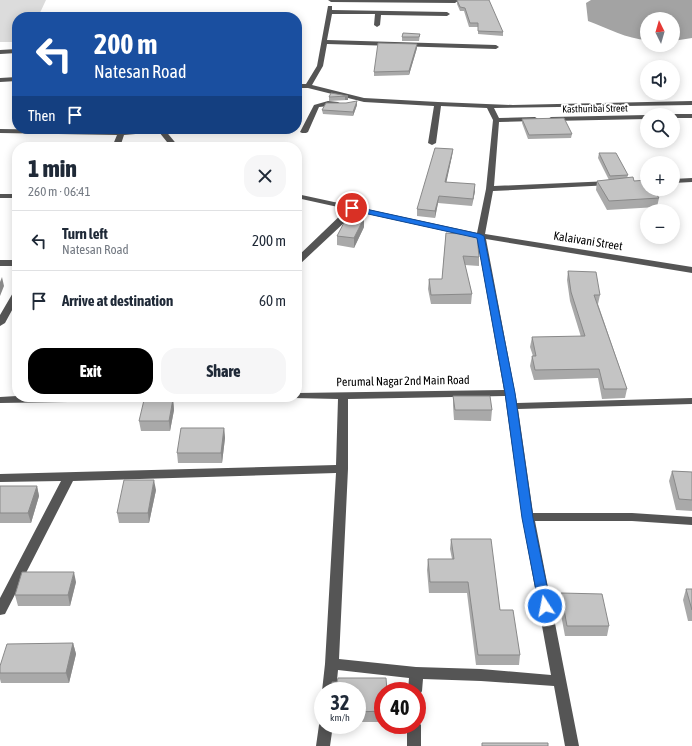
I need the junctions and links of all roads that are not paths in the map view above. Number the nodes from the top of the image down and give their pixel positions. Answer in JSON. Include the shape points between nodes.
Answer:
{"nodes":[{"id":1,"x":331,"y":0,"type":"edge"},
{"id":2,"x":455,"y":1,"type":"dead end"},
{"id":3,"x":330,"y":12,"type":"junction"},
{"id":4,"x":378,"y":13,"type":"junction"},
{"id":5,"x":447,"y":14,"type":"dead end"},
{"id":6,"x":378,"y":25,"type":"dead end"},
{"id":7,"x":324,"y":42,"type":"junction"},
{"id":8,"x":496,"y":47,"type":"dead end"},
{"id":9,"x":12,"y":51,"type":"edge"},
{"id":10,"x":0,"y":52,"type":"edge"},
{"id":11,"x":12,"y":79,"type":"edge"},
{"id":12,"x":0,"y":80,"type":"edge"},
{"id":13,"x":302,"y":86,"type":"edge"},
{"id":14,"x":308,"y":86,"type":"junction"},
{"id":15,"x":364,"y":100,"type":"junction"},
{"id":16,"x":692,"y":103,"type":"edge"},
{"id":17,"x":438,"y":104,"type":"junction"},
{"id":18,"x":490,"y":106,"type":"junction"},
{"id":19,"x":680,"y":116,"type":"edge"},
{"id":20,"x":692,"y":116,"type":"edge"},
{"id":21,"x":640,"y":117,"type":"edge"},
{"id":22,"x":496,"y":120,"type":"junction"},
{"id":23,"x":0,"y":131,"type":"edge"},
{"id":24,"x":12,"y":131,"type":"edge"},
{"id":25,"x":304,"y":132,"type":"dead end"},
{"id":26,"x":163,"y":134,"type":"edge"},
{"id":27,"x":170,"y":142,"type":"edge"},
{"id":28,"x":432,"y":143,"type":"dead end"},
{"id":29,"x":692,"y":180,"type":"edge"},
{"id":30,"x":680,"y":181,"type":"edge"},
{"id":31,"x":617,"y":183,"type":"edge"},
{"id":32,"x":490,"y":189,"type":"junction"},
{"id":33,"x":0,"y":196,"type":"edge"},
{"id":34,"x":12,"y":196,"type":"edge"},
{"id":35,"x":302,"y":197,"type":"edge"},
{"id":36,"x":352,"y":208,"type":"junction"},
{"id":37,"x":480,"y":236,"type":"junction"},
{"id":38,"x":302,"y":257,"type":"edge"},
{"id":39,"x":0,"y":263,"type":"edge"},
{"id":40,"x":12,"y":263,"type":"edge"},
{"id":41,"x":692,"y":270,"type":"edge"},
{"id":42,"x":12,"y":302,"type":"edge"},
{"id":43,"x":0,"y":323,"type":"edge"},
{"id":44,"x":510,"y":393,"type":"junction"},
{"id":45,"x":343,"y":395,"type":"junction"},
{"id":46,"x":302,"y":396,"type":"edge"},
{"id":47,"x":0,"y":400,"type":"edge"},
{"id":48,"x":12,"y":400,"type":"edge"},
{"id":49,"x":692,"y":401,"type":"edge"},
{"id":50,"x":512,"y":406,"type":"junction"},
{"id":51,"x":342,"y":469,"type":"junction"},
{"id":52,"x":0,"y":478,"type":"edge"},
{"id":53,"x":69,"y":478,"type":"junction"},
{"id":54,"x":528,"y":518,"type":"junction"},
{"id":55,"x":692,"y":521,"type":"edge"},
{"id":56,"x":0,"y":610,"type":"edge"},
{"id":57,"x":332,"y":664,"type":"junction"},
{"id":58,"x":416,"y":673,"type":"junction"},
{"id":59,"x":560,"y":681,"type":"junction"},
{"id":60,"x":330,"y":682,"type":"edge"},
{"id":61,"x":416,"y":682,"type":"edge"},
{"id":62,"x":325,"y":734,"type":"edge"},
{"id":63,"x":414,"y":734,"type":"edge"},
{"id":64,"x":323,"y":746,"type":"edge"},
{"id":65,"x":414,"y":746,"type":"edge"},
{"id":66,"x":572,"y":746,"type":"edge"}],
"edges":[{"from":1,"to":2,"type":"street"},
{"from":1,"to":3,"type":"street"},
{"from":3,"to":4,"type":"street"},
{"from":3,"to":7,"type":"street"},
{"from":4,"to":5,"type":"street"},
{"from":4,"to":6,"type":"street"},
{"from":7,"to":8,"type":"street"},
{"from":7,"to":14,"type":"street","via":[[320,66]]},
{"from":9,"to":10,"type":"street"},
{"from":11,"to":12,"type":"street"},
{"from":13,"to":14,"type":"street"},
{"from":14,"to":15,"type":"street"},
{"from":15,"to":17,"type":"street"},
{"from":15,"to":25,"type":"street","via":[[316,106]]},
{"from":16,"to":18,"type":"street","via":[[633,106]]},
{"from":17,"to":18,"type":"street"},
{"from":17,"to":28,"type":"street"},
{"from":18,"to":22,"type":"street"},
{"from":19,"to":20,"type":"street"},
{"from":21,"to":22,"type":"street","name":"Kasthuribai Street"},
{"from":22,"to":32,"type":"street"},
{"from":23,"to":24,"type":"street"},
{"from":26,"to":27,"type":"street"},
{"from":29,"to":30,"type":"street"},
{"from":31,"to":32,"type":"street"},
{"from":32,"to":37,"type":"street"},
{"from":33,"to":34,"type":"street"},
{"from":35,"to":36,"type":"street","name":"Kalaivani Street"},
{"from":36,"to":37,"type":"street","name":"Kalaivani Street"},
{"from":36,"to":38,"type":"street"},
{"from":37,"to":41,"type":"street","name":"Kalaivani Street"},
{"from":37,"to":44,"type":"street"},
{"from":39,"to":40,"type":"street"},
{"from":42,"to":43,"type":"street"},
{"from":44,"to":45,"type":"street","name":"Perumal Nagar 2nd Main Road"},
{"from":44,"to":50,"type":"street"},
{"from":45,"to":46,"type":"street","name":"Perumal Nagar 2nd Main Road"},
{"from":45,"to":51,"type":"street"},
{"from":47,"to":48,"type":"street"},
{"from":49,"to":50,"type":"street"},
{"from":50,"to":54,"type":"street"},
{"from":51,"to":53,"type":"street"},
{"from":51,"to":57,"type":"street"},
{"from":52,"to":53,"type":"street"},
{"from":53,"to":56,"type":"street"},
{"from":54,"to":55,"type":"street","via":[[632,517]]},
{"from":54,"to":59,"type":"street"},
{"from":57,"to":58,"type":"street"},
{"from":57,"to":60,"type":"street"},
{"from":58,"to":59,"type":"street"},
{"from":58,"to":61,"type":"street"},
{"from":59,"to":66,"type":"street"},
{"from":62,"to":64,"type":"street"},
{"from":63,"to":65,"type":"street"}]}
